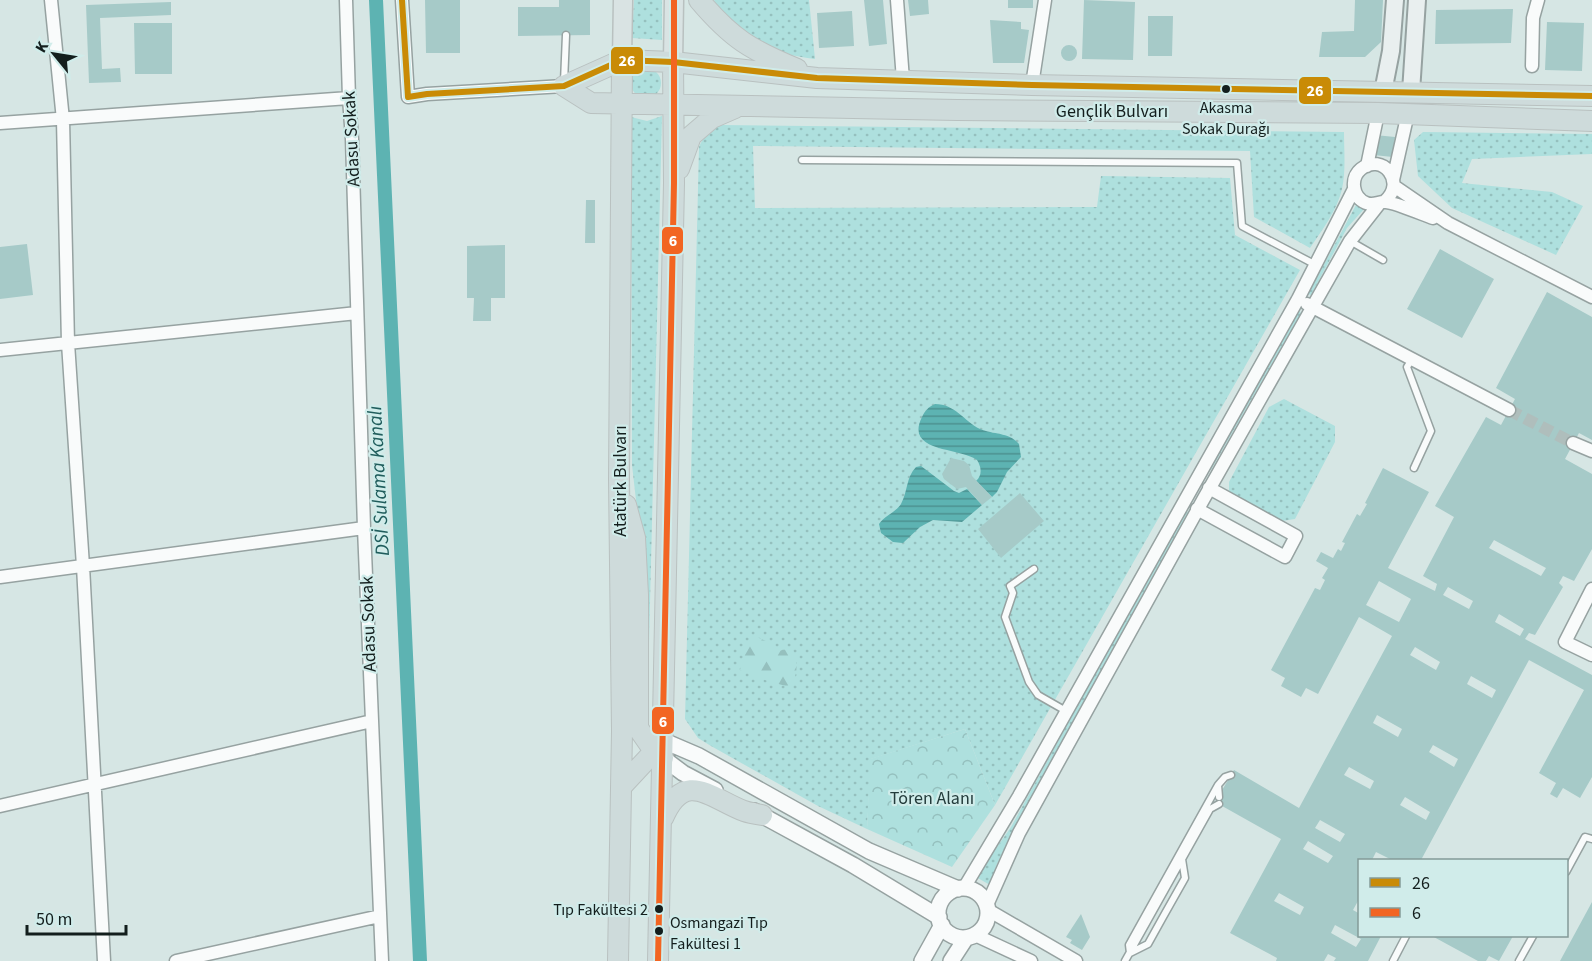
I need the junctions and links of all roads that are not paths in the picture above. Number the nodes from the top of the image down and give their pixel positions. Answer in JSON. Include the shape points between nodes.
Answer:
{"nodes":[{"id":1,"x":51,"y":0,"type":"edge"},
{"id":2,"x":346,"y":0,"type":"edge"},
{"id":3,"x":402,"y":0,"type":"edge"},
{"id":4,"x":622,"y":0,"type":"edge"},
{"id":5,"x":674,"y":0,"type":"edge"},
{"id":6,"x":699,"y":0,"type":"edge"},
{"id":7,"x":897,"y":0,"type":"edge"},
{"id":8,"x":1045,"y":0,"type":"edge"},
{"id":9,"x":1395,"y":0,"type":"edge"},
{"id":10,"x":1417,"y":0,"type":"edge"},
{"id":11,"x":1538,"y":0,"type":"edge"},
{"id":12,"x":566,"y":35,"type":"dead end"},
{"id":13,"x":622,"y":60,"type":"junction"},
{"id":14,"x":673,"y":62,"type":"junction"},
{"id":15,"x":1532,"y":66,"type":"dead end"},
{"id":16,"x":816,"y":78,"type":"junction"},
{"id":17,"x":903,"y":80,"type":"junction"},
{"id":18,"x":1032,"y":85,"type":"junction"},
{"id":19,"x":564,"y":86,"type":"junction"},
{"id":20,"x":1383,"y":92,"type":"junction"},
{"id":21,"x":1411,"y":92,"type":"junction"},
{"id":22,"x":1592,"y":96,"type":"edge"},
{"id":23,"x":349,"y":98,"type":"junction"},
{"id":24,"x":622,"y":104,"type":"junction"},
{"id":25,"x":674,"y":105,"type":"junction"},
{"id":26,"x":740,"y":105,"type":"junction"},
{"id":27,"x":1378,"y":113,"type":"junction"},
{"id":28,"x":1408,"y":113,"type":"junction"},
{"id":29,"x":63,"y":120,"type":"junction"},
{"id":30,"x":1592,"y":121,"type":"edge"},
{"id":31,"x":0,"y":123,"type":"edge"},
{"id":32,"x":802,"y":160,"type":"dead end"},
{"id":33,"x":1366,"y":165,"type":"junction"},
{"id":34,"x":674,"y":183,"type":"junction"},
{"id":35,"x":1394,"y":183,"type":"junction"},
{"id":36,"x":1354,"y":189,"type":"junction"},
{"id":37,"x":1382,"y":203,"type":"junction"},
{"id":38,"x":1448,"y":223,"type":"junction"},
{"id":39,"x":1350,"y":242,"type":"junction"},
{"id":40,"x":1383,"y":260,"type":"dead end"},
{"id":41,"x":1316,"y":264,"type":"junction"},
{"id":42,"x":1592,"y":297,"type":"edge"},
{"id":43,"x":1298,"y":299,"type":"junction"},
{"id":44,"x":1312,"y":307,"type":"junction"},
{"id":45,"x":357,"y":313,"type":"junction"},
{"id":46,"x":68,"y":343,"type":"junction"},
{"id":47,"x":0,"y":350,"type":"edge"},
{"id":48,"x":1412,"y":359,"type":"junction"},
{"id":49,"x":1509,"y":410,"type":"tunnel mouth"},
{"id":50,"x":1573,"y":443,"type":"tunnel mouth"},
{"id":51,"x":1592,"y":451,"type":"edge"},
{"id":52,"x":1414,"y":468,"type":"dead end"},
{"id":53,"x":619,"y":479,"type":"junction"},
{"id":54,"x":1189,"y":492,"type":"junction"},
{"id":55,"x":1203,"y":499,"type":"junction"},
{"id":56,"x":364,"y":528,"type":"junction"},
{"id":57,"x":83,"y":566,"type":"junction"},
{"id":58,"x":1034,"y":569,"type":"dead end"},
{"id":59,"x":0,"y":577,"type":"edge"},
{"id":60,"x":1592,"y":588,"type":"edge"},
{"id":61,"x":1592,"y":655,"type":"edge"},
{"id":62,"x":1066,"y":711,"type":"junction"},
{"id":63,"x":372,"y":722,"type":"junction"},
{"id":64,"x":660,"y":750,"type":"junction"},
{"id":65,"x":1231,"y":775,"type":"dead end"},
{"id":66,"x":95,"y":785,"type":"junction"},
{"id":67,"x":1218,"y":785,"type":"junction"},
{"id":68,"x":622,"y":786,"type":"junction"},
{"id":69,"x":1219,"y":797,"type":"dead end"},
{"id":70,"x":1219,"y":804,"type":"dead end"},
{"id":71,"x":0,"y":806,"type":"edge"},
{"id":72,"x":762,"y":815,"type":"junction"},
{"id":73,"x":662,"y":820,"type":"junction"},
{"id":74,"x":1592,"y":839,"type":"edge"},
{"id":75,"x":1182,"y":859,"type":"junction"},
{"id":76,"x":1568,"y":868,"type":"edge"},
{"id":77,"x":961,"y":888,"type":"junction"},
{"id":78,"x":987,"y":908,"type":"junction"},
{"id":79,"x":380,"y":916,"type":"junction"},
{"id":80,"x":940,"y":921,"type":"junction"},
{"id":81,"x":970,"y":936,"type":"junction"},
{"id":82,"x":1405,"y":937,"type":"edge"},
{"id":83,"x":1532,"y":937,"type":"edge"},
{"id":84,"x":1130,"y":953,"type":"junction"},
{"id":85,"x":104,"y":961,"type":"edge"},
{"id":86,"x":176,"y":961,"type":"edge"},
{"id":87,"x":382,"y":961,"type":"edge"},
{"id":88,"x":618,"y":961,"type":"edge"},
{"id":89,"x":658,"y":961,"type":"edge"},
{"id":90,"x":922,"y":961,"type":"edge"},
{"id":91,"x":951,"y":961,"type":"edge"},
{"id":92,"x":1031,"y":961,"type":"edge"},
{"id":93,"x":1076,"y":961,"type":"edge"},
{"id":94,"x":1125,"y":961,"type":"edge"},
{"id":95,"x":1393,"y":961,"type":"edge"},
{"id":96,"x":1520,"y":961,"type":"edge"}],
"edges":[{"from":1,"to":29,"type":"street"},
{"from":2,"to":23,"type":"street","name":"Adasu Sokak"},
{"from":3,"to":19,"type":"street","via":[[408,97]]},
{"from":4,"to":13,"type":"main road","name":"Atatürk Bulvarı"},
{"from":5,"to":14,"type":"main road"},
{"from":6,"to":16,"type":"highway","via":[[736,39]]},
{"from":7,"to":17,"type":"street"},
{"from":8,"to":18,"type":"street"},
{"from":9,"to":20,"type":"main road"},
{"from":10,"to":21,"type":"main road"},
{"from":11,"to":15,"type":"street","via":[[1533,18]]},
{"from":12,"to":19,"type":"lane"},
{"from":13,"to":14,"type":"highway","name":"Gençlik Bulvarı"},
{"from":13,"to":19,"type":"highway"},
{"from":13,"to":24,"type":"highway","name":"Atatürk Bulvarı"},
{"from":14,"to":16,"type":"highway","name":"Gençlik Bulvarı"},
{"from":14,"to":25,"type":"highway"},
{"from":16,"to":17,"type":"highway","name":"Gençlik Bulvarı"},
{"from":17,"to":18,"type":"highway","name":"Gençlik Bulvarı"},
{"from":18,"to":20,"type":"highway","name":"Gençlik Bulvarı"},
{"from":19,"to":24,"type":"highway","name":"Gençlik Bulvarı","via":[[591,103]]},
{"from":20,"to":21,"type":"highway","name":"Gençlik Bulvarı"},
{"from":20,"to":27,"type":"highway"},
{"from":21,"to":22,"type":"highway","name":"Gençlik Bulvarı"},
{"from":21,"to":28,"type":"highway"},
{"from":23,"to":29,"type":"street"},
{"from":23,"to":45,"type":"street","name":"Adasu Sokak"},
{"from":24,"to":25,"type":"highway","name":"Gençlik Bulvarı"},
{"from":24,"to":53,"type":"highway","name":"Atatürk Bulvarı"},
{"from":25,"to":26,"type":"highway","name":"Gençlik Bulvarı"},
{"from":25,"to":34,"type":"highway"},
{"from":26,"to":27,"type":"highway","name":"Gençlik Bulvarı"},
{"from":26,"to":34,"type":"highway","via":[[712,117],[691,136]]},
{"from":27,"to":28,"type":"highway","name":"Gençlik Bulvarı"},
{"from":27,"to":33,"type":"street"},
{"from":28,"to":30,"type":"highway","name":"Gençlik Bulvarı"},
{"from":28,"to":35,"type":"street"},
{"from":29,"to":31,"type":"street"},
{"from":29,"to":46,"type":"street"},
{"from":32,"to":41,"type":"lane","via":[[1238,163],[1242,226]]},
{"from":33,"to":35,"type":"street","via":[[1386,168]]},
{"from":33,"to":36,"type":"street","via":[[1356,175]]},
{"from":34,"to":64,"type":"highway"},
{"from":35,"to":37,"type":"street"},
{"from":35,"to":38,"type":"street"},
{"from":36,"to":37,"type":"street","via":[[1366,203]]},
{"from":36,"to":41,"type":"street"},
{"from":37,"to":38,"type":"street"},
{"from":37,"to":39,"type":"street"},
{"from":38,"to":42,"type":"street"},
{"from":39,"to":40,"type":"lane"},
{"from":39,"to":44,"type":"street"},
{"from":41,"to":43,"type":"street"},
{"from":43,"to":44,"type":"street"},
{"from":43,"to":54,"type":"street"},
{"from":44,"to":48,"type":"street"},
{"from":44,"to":55,"type":"street"},
{"from":45,"to":46,"type":"street"},
{"from":45,"to":56,"type":"street","name":"Adasu Sokak"},
{"from":46,"to":47,"type":"street"},
{"from":46,"to":57,"type":"street"},
{"from":48,"to":49,"type":"street"},
{"from":48,"to":52,"type":"lane","via":[[1407,367],[1431,431]]},
{"from":50,"to":51,"type":"street"},
{"from":53,"to":64,"type":"highway","via":[[635,538],[638,728]]},
{"from":53,"to":68,"type":"highway","name":"Atatürk Bulvarı"},
{"from":54,"to":55,"type":"street"},
{"from":54,"to":62,"type":"street"},
{"from":55,"to":55,"type":"street","via":[[1285,557],[1296,536]]},
{"from":55,"to":78,"type":"street","via":[[1019,833]]},
{"from":56,"to":57,"type":"street"},
{"from":56,"to":63,"type":"street","name":"Adasu Sokak"},
{"from":57,"to":59,"type":"street"},
{"from":57,"to":66,"type":"street"},
{"from":58,"to":62,"type":"lane","via":[[1010,586],[1013,593],[1005,617],[1033,689],[1045,701]]},
{"from":60,"to":61,"type":"street","via":[[1565,642]]},
{"from":62,"to":77,"type":"street"},
{"from":63,"to":66,"type":"street"},
{"from":63,"to":79,"type":"street","name":"Adasu Sokak"},
{"from":64,"to":68,"type":"highway"},
{"from":64,"to":72,"type":"street","via":[[683,773]]},
{"from":64,"to":73,"type":"highway"},
{"from":64,"to":77,"type":"street","via":[[699,756],[869,851]]},
{"from":65,"to":67,"type":"lane"},
{"from":66,"to":71,"type":"street"},
{"from":66,"to":85,"type":"street"},
{"from":67,"to":69,"type":"lane"},
{"from":67,"to":84,"type":"lane","via":[[1129,945]]},
{"from":68,"to":88,"type":"highway","name":"Atatürk Bulvarı"},
{"from":70,"to":75,"type":"lane","via":[[1210,808]]},
{"from":72,"to":73,"type":"highway","via":[[745,812],[699,789],[677,797]]},
{"from":72,"to":80,"type":"street","via":[[853,865]]},
{"from":73,"to":89,"type":"highway"},
{"from":74,"to":76,"type":"lane","via":[[1585,837]]},
{"from":75,"to":84,"type":"lane"},
{"from":75,"to":84,"type":"lane","via":[[1185,878],[1169,907],[1148,944]]},
{"from":77,"to":78,"type":"street","via":[[980,895]]},
{"from":77,"to":80,"type":"street","via":[[943,899]]},
{"from":78,"to":81,"type":"street","via":[[985,925]]},
{"from":78,"to":93,"type":"street"},
{"from":79,"to":86,"type":"street"},
{"from":79,"to":87,"type":"street","name":"Adasu Sokak"},
{"from":80,"to":81,"type":"street","via":[[954,936]]},
{"from":80,"to":90,"type":"street"},
{"from":81,"to":91,"type":"street"},
{"from":81,"to":92,"type":"street"},
{"from":82,"to":95,"type":"lane"},
{"from":83,"to":96,"type":"lane"},
{"from":84,"to":94,"type":"lane"}]}
